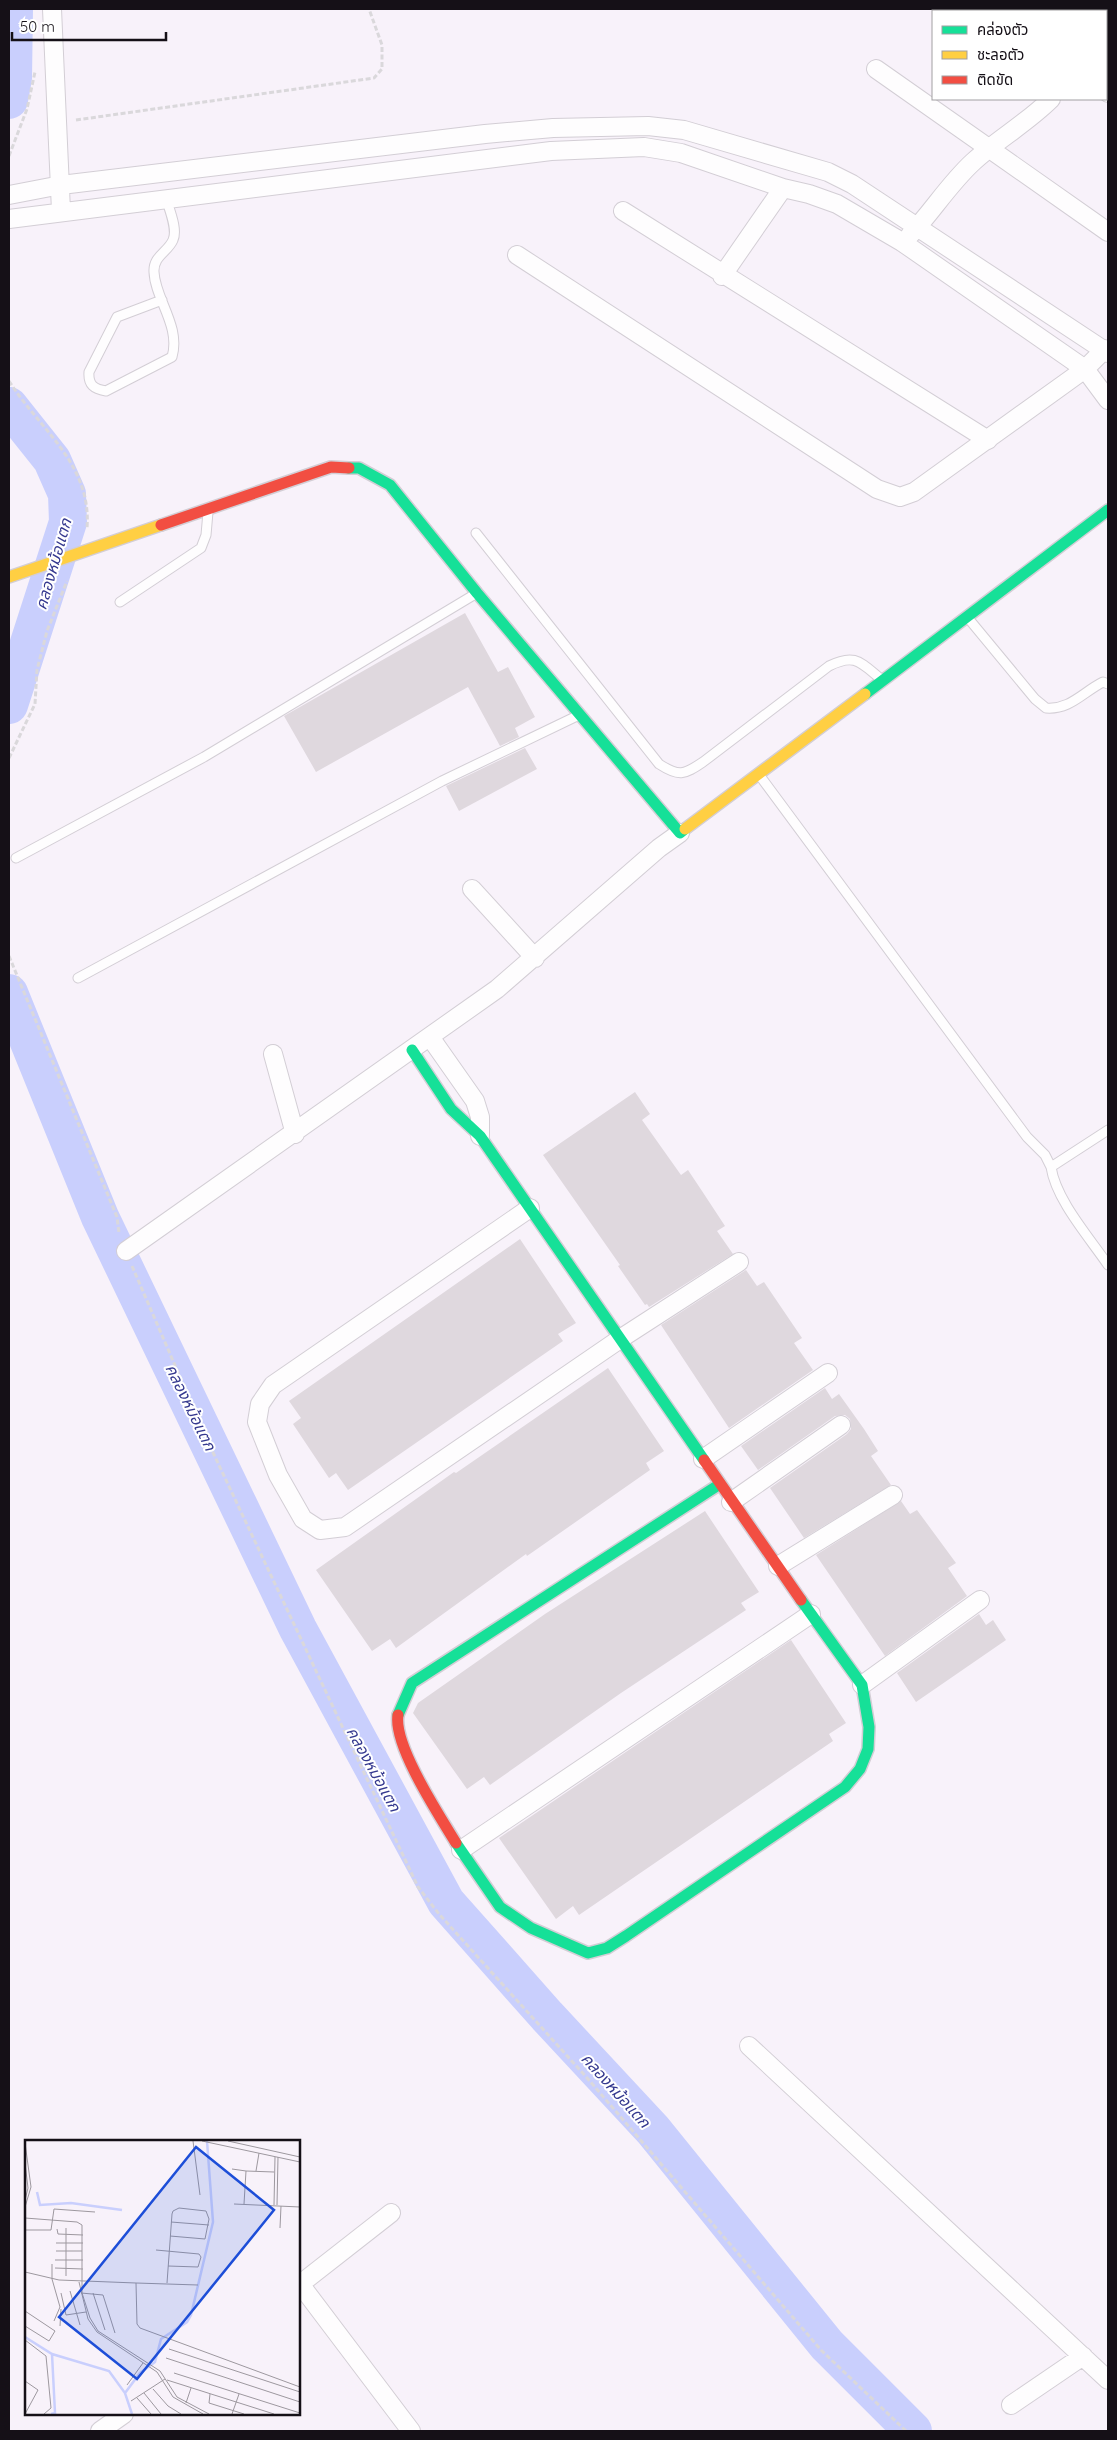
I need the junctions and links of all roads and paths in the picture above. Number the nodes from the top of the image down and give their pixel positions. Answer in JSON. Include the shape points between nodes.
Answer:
{"nodes":[{"id":1,"x":52,"y":9,"type":"edge"},
{"id":2,"x":369,"y":9,"type":"edge"},
{"id":3,"x":876,"y":69,"type":"dead end"},
{"id":4,"x":35,"y":70,"type":"dead end"},
{"id":5,"x":1050,"y":100,"type":"edge"},
{"id":6,"x":58,"y":123,"type":"junction"},
{"id":7,"x":553,"y":128,"type":"junction"},
{"id":8,"x":990,"y":149,"type":"junction"},
{"id":9,"x":551,"y":151,"type":"junction"},
{"id":10,"x":326,"y":153,"type":"junction"},
{"id":11,"x":9,"y":156,"type":"edge"},
{"id":12,"x":331,"y":177,"type":"junction"},
{"id":13,"x":61,"y":185,"type":"junction"},
{"id":14,"x":783,"y":188,"type":"junction"},
{"id":15,"x":13,"y":195,"type":"edge"},
{"id":16,"x":166,"y":198,"type":"junction"},
{"id":17,"x":61,"y":211,"type":"junction"},
{"id":18,"x":623,"y":211,"type":"dead end"},
{"id":19,"x":9,"y":219,"type":"edge"},
{"id":20,"x":918,"y":226,"type":"junction"},
{"id":21,"x":1108,"y":232,"type":"edge"},
{"id":22,"x":902,"y":242,"type":"junction"},
{"id":23,"x":517,"y":255,"type":"dead end"},
{"id":24,"x":722,"y":276,"type":"junction"},
{"id":25,"x":162,"y":300,"type":"junction"},
{"id":26,"x":1106,"y":351,"type":"edge"},
{"id":27,"x":1085,"y":370,"type":"junction"},
{"id":28,"x":1108,"y":400,"type":"edge"},
{"id":29,"x":988,"y":440,"type":"junction"},
{"id":30,"x":208,"y":509,"type":"junction"},
{"id":31,"x":1108,"y":510,"type":"edge"},
{"id":32,"x":476,"y":533,"type":"dead end"},
{"id":33,"x":9,"y":577,"type":"edge"},
{"id":34,"x":477,"y":593,"type":"junction"},
{"id":35,"x":120,"y":602,"type":"dead end"},
{"id":36,"x":967,"y":617,"type":"junction"},
{"id":37,"x":883,"y":680,"type":"junction"},
{"id":38,"x":1108,"y":684,"type":"edge"},
{"id":39,"x":580,"y":714,"type":"junction"},
{"id":40,"x":758,"y":774,"type":"junction"},
{"id":41,"x":680,"y":833,"type":"junction"},
{"id":42,"x":16,"y":858,"type":"dead end"},
{"id":43,"x":472,"y":888,"type":"dead end"},
{"id":44,"x":9,"y":956,"type":"edge"},
{"id":45,"x":535,"y":958,"type":"junction"},
{"id":46,"x":78,"y":978,"type":"dead end"},
{"id":47,"x":430,"y":1037,"type":"junction"},
{"id":48,"x":412,"y":1050,"type":"junction"},
{"id":49,"x":273,"y":1054,"type":"dead end"},
{"id":50,"x":1108,"y":1130,"type":"edge"},
{"id":51,"x":295,"y":1134,"type":"junction"},
{"id":52,"x":480,"y":1136,"type":"junction"},
{"id":53,"x":1051,"y":1167,"type":"junction"},
{"id":54,"x":530,"y":1208,"type":"junction"},
{"id":55,"x":126,"y":1252,"type":"joint"},
{"id":56,"x":739,"y":1262,"type":"dead end"},
{"id":57,"x":1108,"y":1265,"type":"edge"},
{"id":58,"x":620,"y":1339,"type":"junction"},
{"id":59,"x":828,"y":1373,"type":"dead end"},
{"id":60,"x":840,"y":1425,"type":"dead end"},
{"id":61,"x":703,"y":1460,"type":"junction"},
{"id":62,"x":720,"y":1484,"type":"junction"},
{"id":63,"x":893,"y":1494,"type":"dead end"},
{"id":64,"x":731,"y":1502,"type":"junction"},
{"id":65,"x":778,"y":1566,"type":"junction"},
{"id":66,"x":980,"y":1600,"type":"dead end"},
{"id":67,"x":811,"y":1614,"type":"junction"},
{"id":68,"x":862,"y":1684,"type":"junction"},
{"id":69,"x":461,"y":1850,"type":"junction"},
{"id":70,"x":749,"y":2046,"type":"dead end"},
{"id":71,"x":391,"y":2213,"type":"dead end"},
{"id":72,"x":300,"y":2284,"type":"edge"},
{"id":73,"x":300,"y":2286,"type":"edge"},
{"id":74,"x":1083,"y":2356,"type":"junction"},
{"id":75,"x":1108,"y":2380,"type":"edge"},
{"id":76,"x":1012,"y":2405,"type":"dead end"},
{"id":77,"x":123,"y":2415,"type":"edge"},
{"id":78,"x":100,"y":2431,"type":"edge"},
{"id":79,"x":411,"y":2431,"type":"edge"}],
"edges":[{"from":1,"to":6,"type":"street"},
{"from":2,"to":6,"type":"path","via":[[382,45],[382,70],[374,78]]},
{"from":3,"to":8,"type":"street"},
{"from":4,"to":11,"type":"path","via":[[27,109]]},
{"from":5,"to":8,"type":"street"},
{"from":6,"to":13,"type":"street"},
{"from":7,"to":9,"type":"street"},
{"from":7,"to":10,"type":"street"},
{"from":7,"to":20,"type":"street","via":[[648,126],[684,130],[828,172]]},
{"from":8,"to":20,"type":"street","via":[[949,187]]},
{"from":8,"to":21,"type":"street"},
{"from":9,"to":12,"type":"street"},
{"from":9,"to":14,"type":"street","via":[[644,147],[681,153]]},
{"from":10,"to":12,"type":"street"},
{"from":10,"to":13,"type":"street"},
{"from":12,"to":16,"type":"street"},
{"from":13,"to":15,"type":"street"},
{"from":13,"to":17,"type":"street"},
{"from":14,"to":22,"type":"street","via":[[837,204]]},
{"from":14,"to":24,"type":"street"},
{"from":16,"to":17,"type":"street"},
{"from":16,"to":25,"type":"lane","via":[[174,239],[155,260],[154,273]]},
{"from":17,"to":19,"type":"street"},
{"from":18,"to":24,"type":"street"},
{"from":20,"to":22,"type":"street"},
{"from":20,"to":26,"type":"street"},
{"from":22,"to":27,"type":"street"},
{"from":23,"to":29,"type":"street","via":[[889,495],[900,497],[914,492]]},
{"from":24,"to":29,"type":"street"},
{"from":25,"to":25,"type":"lane","via":[[117,317],[89,372],[88,380],[97,390],[106,391],[172,357],[174,337]]},
{"from":26,"to":27,"type":"street"},
{"from":27,"to":28,"type":"street"},
{"from":27,"to":29,"type":"street"},
{"from":30,"to":33,"type":"street"},
{"from":30,"to":34,"type":"street","via":[[330,467],[359,468],[390,485]]},
{"from":30,"to":35,"type":"lane","via":[[206,535],[201,548]]},
{"from":31,"to":36,"type":"street"},
{"from":32,"to":37,"type":"lane","via":[[659,764],[673,773],[687,772],[703,762],[829,666],[844,659],[859,662]]},
{"from":34,"to":39,"type":"street"},
{"from":34,"to":42,"type":"lane","via":[[204,757]]},
{"from":36,"to":37,"type":"street"},
{"from":36,"to":38,"type":"lane","via":[[1046,708],[1068,706],[1092,687],[1103,682]]},
{"from":37,"to":40,"type":"street"},
{"from":39,"to":41,"type":"street"},
{"from":39,"to":46,"type":"lane","via":[[442,781]]},
{"from":40,"to":41,"type":"street"},
{"from":40,"to":53,"type":"lane"},
{"from":41,"to":45,"type":"street"},
{"from":43,"to":45,"type":"street"},
{"from":44,"to":55,"type":"path","via":[[117,1217]]},
{"from":45,"to":47,"type":"street","via":[[497,990]]},
{"from":47,"to":48,"type":"street"},
{"from":47,"to":52,"type":"street","via":[[475,1100],[480,1117]]},
{"from":48,"to":51,"type":"street"},
{"from":48,"to":52,"type":"street","via":[[451,1109]]},
{"from":49,"to":51,"type":"street"},
{"from":50,"to":53,"type":"lane"},
{"from":51,"to":55,"type":"street"},
{"from":52,"to":54,"type":"street"},
{"from":53,"to":57,"type":"lane","via":[[1053,1181]]},
{"from":54,"to":58,"type":"street"},
{"from":54,"to":58,"type":"street","via":[[273,1385],[260,1404],[257,1422],[278,1475],[303,1519],[320,1530],[345,1527]]},
{"from":56,"to":58,"type":"street"},
{"from":58,"to":61,"type":"street"},
{"from":59,"to":61,"type":"street"},
{"from":60,"to":64,"type":"street"},
{"from":61,"to":62,"type":"street"},
{"from":62,"to":64,"type":"street"},
{"from":62,"to":69,"type":"street","via":[[412,1683],[399,1706],[397,1727],[412,1766]]},
{"from":63,"to":65,"type":"street"},
{"from":64,"to":65,"type":"street"},
{"from":65,"to":67,"type":"street"},
{"from":66,"to":68,"type":"street"},
{"from":67,"to":68,"type":"street"},
{"from":67,"to":69,"type":"street"},
{"from":68,"to":69,"type":"street","via":[[870,1719],[867,1747],[861,1768],[845,1787],[607,1948],[588,1953],[524,1923],[499,1906]]},
{"from":70,"to":74,"type":"street"},
{"from":71,"to":72,"type":"street"},
{"from":73,"to":79,"type":"street"},
{"from":74,"to":75,"type":"street"},
{"from":74,"to":76,"type":"street"},
{"from":77,"to":78,"type":"street"}]}
